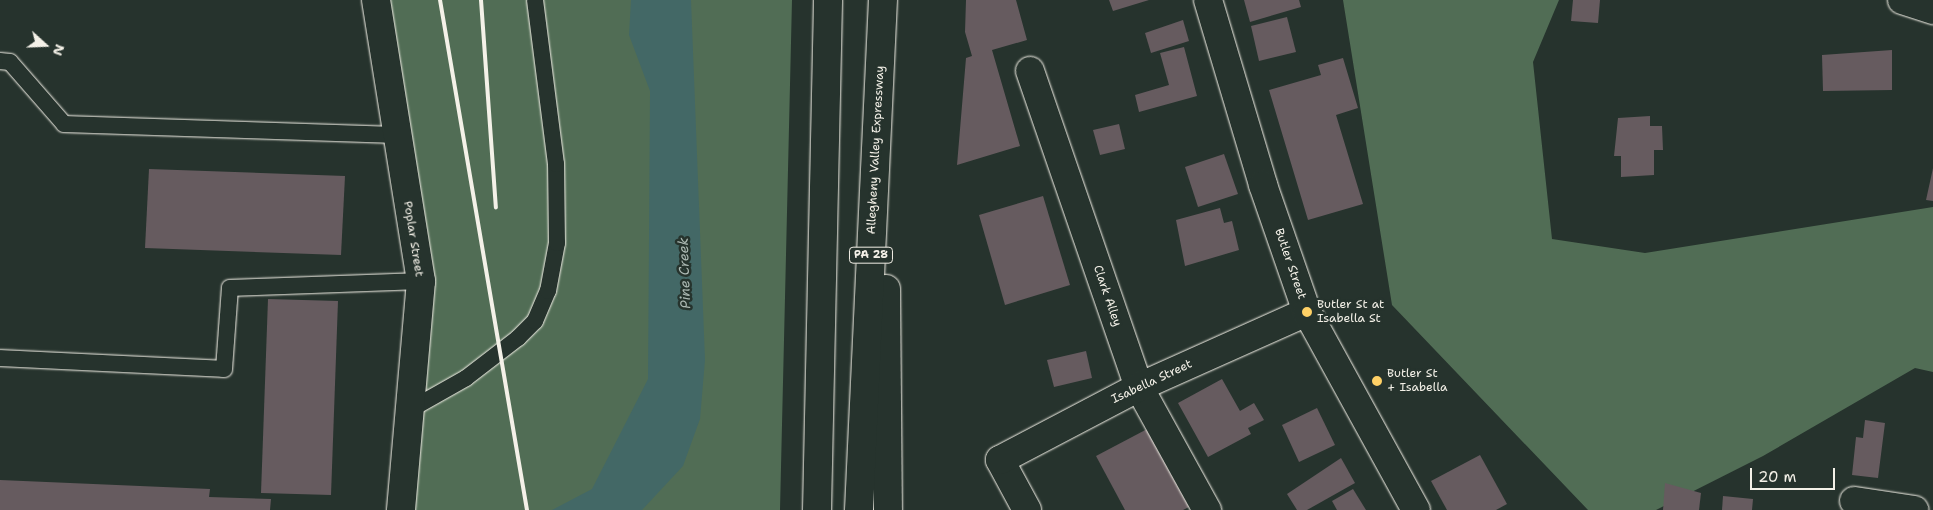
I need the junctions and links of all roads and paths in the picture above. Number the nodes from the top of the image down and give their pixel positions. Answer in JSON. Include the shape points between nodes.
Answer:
{"nodes":[{"id":1,"x":376,"y":0,"type":"edge"},
{"id":2,"x":535,"y":0,"type":"edge"},
{"id":3,"x":828,"y":0,"type":"edge"},
{"id":4,"x":883,"y":0,"type":"edge"},
{"id":5,"x":1208,"y":0,"type":"edge"},
{"id":6,"x":1902,"y":0,"type":"edge"},
{"id":7,"x":1933,"y":10,"type":"edge"},
{"id":8,"x":0,"y":61,"type":"edge"},
{"id":9,"x":1030,"y":71,"type":"dead end"},
{"id":10,"x":396,"y":135,"type":"junction"},
{"id":11,"x":420,"y":282,"type":"junction"},
{"id":12,"x":1307,"y":312,"type":"junction"},
{"id":13,"x":0,"y":358,"type":"edge"},
{"id":14,"x":1139,"y":387,"type":"junction"},
{"id":15,"x":413,"y":408,"type":"junction"},
{"id":16,"x":1854,"y":501,"type":"dead end"},
{"id":17,"x":401,"y":510,"type":"edge"},
{"id":18,"x":816,"y":510,"type":"edge"},
{"id":19,"x":859,"y":510,"type":"edge"},
{"id":20,"x":888,"y":510,"type":"edge"},
{"id":21,"x":1027,"y":510,"type":"edge"},
{"id":22,"x":1207,"y":510,"type":"edge"},
{"id":23,"x":1416,"y":510,"type":"edge"},
{"id":24,"x":1914,"y":510,"type":"edge"}],
"edges":[{"from":1,"to":10,"type":"main road","name":"Poplar Street"},
{"from":2,"to":15,"type":"lane","via":[[556,164],[557,243],[548,291],[535,321],[518,338],[466,378]]},
{"from":3,"to":18,"type":"main road"},
{"from":4,"to":19,"type":"main road","name":"Allegheny Valley Expressway","number":"PA 28"},
{"from":4,"to":20,"type":"main road"},
{"from":5,"to":12,"type":"main road","name":"Butler Street","via":[[1263,185]]},
{"from":6,"to":7,"type":"main road"},
{"from":8,"to":10,"type":"lane","via":[[10,62],[64,124]]},
{"from":9,"to":14,"type":"main road","name":"Clark Alley"},
{"from":10,"to":11,"type":"main road","name":"Poplar Street"},
{"from":11,"to":13,"type":"lane","via":[[230,288],[224,369]]},
{"from":11,"to":15,"type":"main road","name":"Poplar Street"},
{"from":12,"to":14,"type":"main road","name":"Isabella Street"},
{"from":12,"to":23,"type":"main road","name":"Butler Street"},
{"from":14,"to":21,"type":"main road","name":"Isabella Street","via":[[1000,460]]},
{"from":14,"to":22,"type":"main road","name":"Clark Alley"},
{"from":15,"to":17,"type":"main road","name":"Poplar Street"},
{"from":16,"to":24,"type":"main road"}]}
